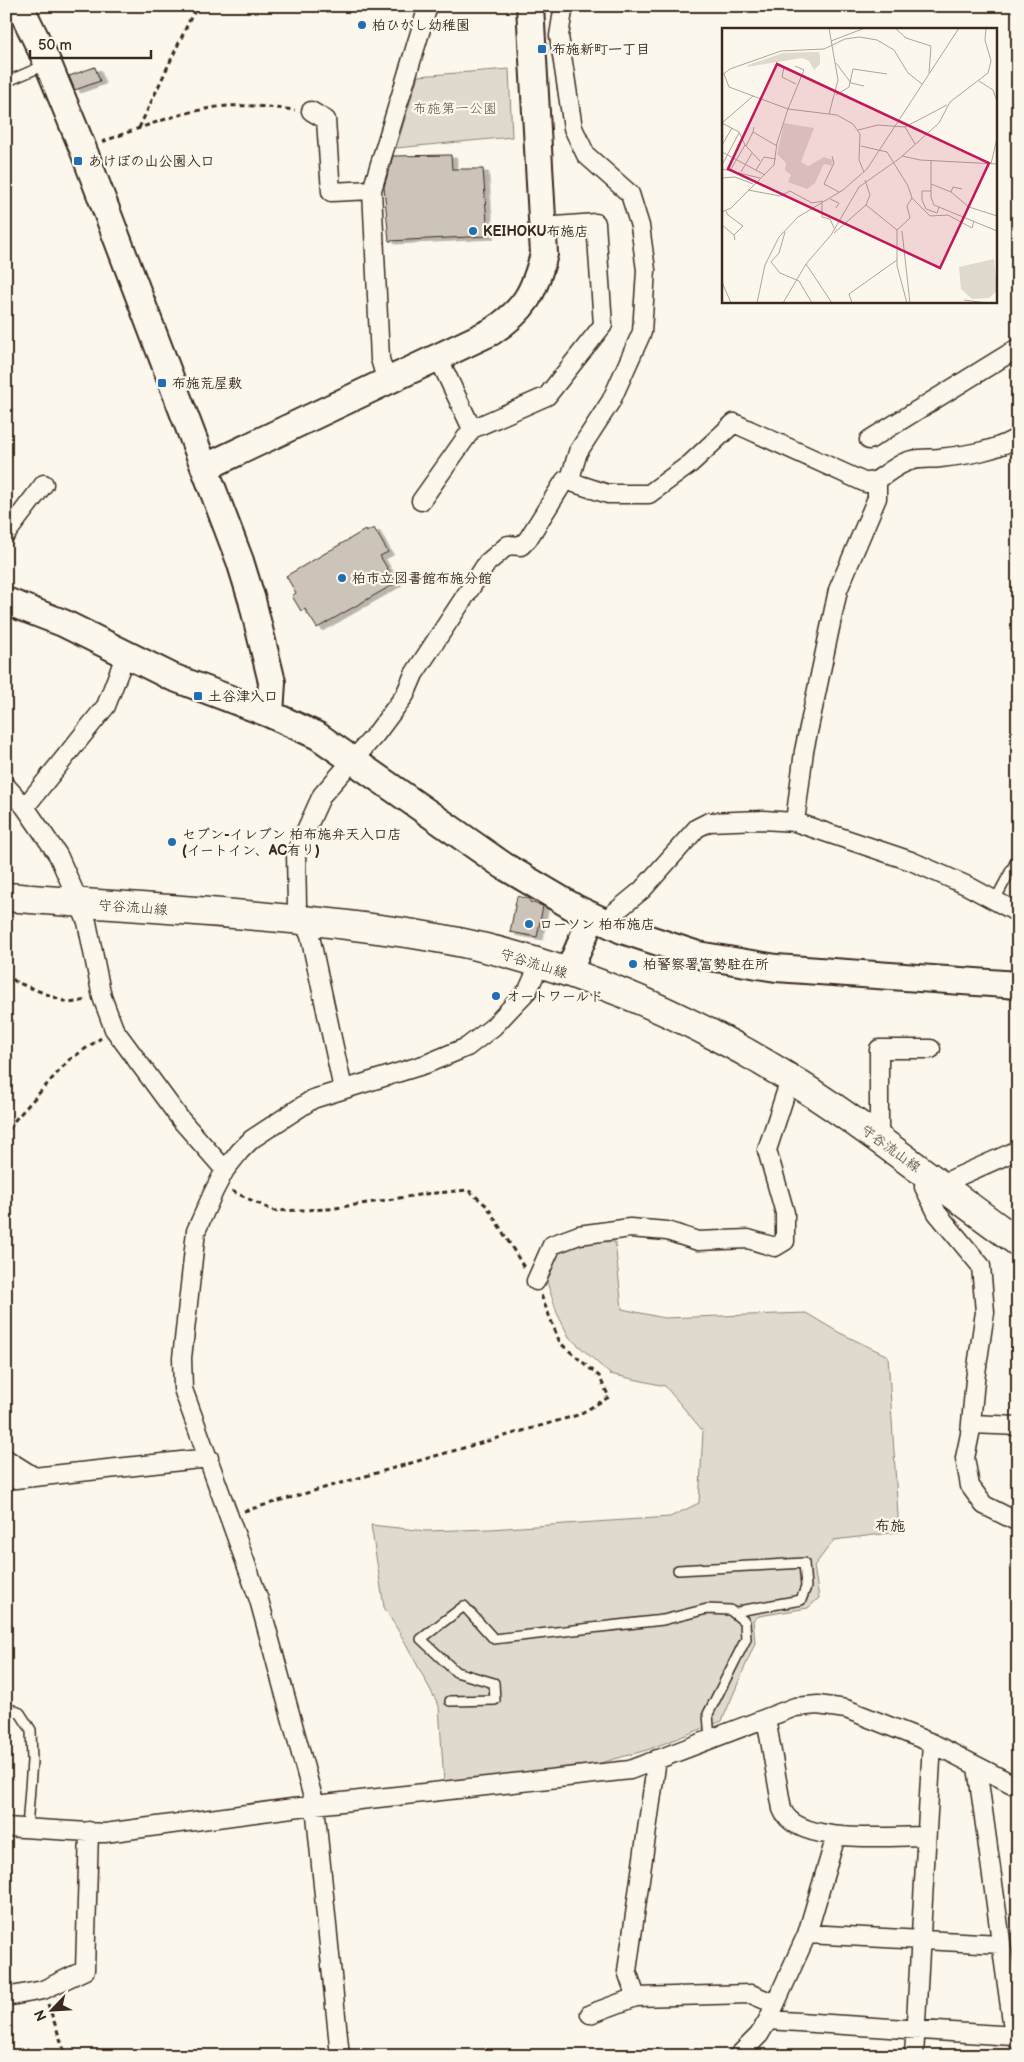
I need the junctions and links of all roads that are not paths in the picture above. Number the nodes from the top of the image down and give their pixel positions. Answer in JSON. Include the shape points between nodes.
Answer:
{"nodes":[{"id":1,"x":20,"y":6,"type":"edge"},
{"id":2,"x":428,"y":6,"type":"edge"},
{"id":3,"x":530,"y":6,"type":"edge"},
{"id":4,"x":566,"y":6,"type":"edge"},
{"id":5,"x":48,"y":64,"type":"junction"},
{"id":6,"x":6,"y":82,"type":"edge"},
{"id":7,"x":311,"y":111,"type":"road end"},
{"id":8,"x":372,"y":190,"type":"junction"},
{"id":9,"x":542,"y":227,"type":"junction"},
{"id":10,"x":1018,"y":348,"type":"edge"},
{"id":11,"x":438,"y":357,"type":"junction"},
{"id":12,"x":387,"y":382,"type":"junction"},
{"id":13,"x":472,"y":429,"type":"junction"},
{"id":14,"x":1018,"y":437,"type":"edge"},
{"id":15,"x":869,"y":440,"type":"dead end"},
{"id":16,"x":206,"y":468,"type":"junction"},
{"id":17,"x":876,"y":480,"type":"junction"},
{"id":18,"x":570,"y":482,"type":"junction"},
{"id":19,"x":44,"y":484,"type":"dead end"},
{"id":20,"x":421,"y":501,"type":"dead end"},
{"id":21,"x":6,"y":534,"type":"edge"},
{"id":22,"x":6,"y":602,"type":"edge"},
{"id":23,"x":126,"y":654,"type":"junction"},
{"id":24,"x":270,"y":714,"type":"junction"},
{"id":25,"x":354,"y":760,"type":"junction"},
{"id":26,"x":6,"y":786,"type":"edge"},
{"id":27,"x":25,"y":807,"type":"junction"},
{"id":28,"x":795,"y":822,"type":"junction"},
{"id":29,"x":1018,"y":857,"type":"edge"},
{"id":30,"x":6,"y":897,"type":"edge"},
{"id":31,"x":995,"y":900,"type":"junction"},
{"id":32,"x":79,"y":903,"type":"junction"},
{"id":33,"x":1018,"y":912,"type":"edge"},
{"id":34,"x":304,"y":920,"type":"junction"},
{"id":35,"x":598,"y":920,"type":"junction"},
{"id":36,"x":540,"y":963,"type":"junction"},
{"id":37,"x":568,"y":973,"type":"junction"},
{"id":38,"x":1018,"y":985,"type":"edge"},
{"id":39,"x":930,"y":1049,"type":"dead end"},
{"id":40,"x":793,"y":1080,"type":"junction"},
{"id":41,"x":343,"y":1089,"type":"junction"},
{"id":42,"x":879,"y":1140,"type":"junction"},
{"id":43,"x":1018,"y":1150,"type":"edge"},
{"id":44,"x":222,"y":1177,"type":"junction"},
{"id":45,"x":935,"y":1181,"type":"junction"},
{"id":46,"x":1018,"y":1242,"type":"edge"},
{"id":47,"x":536,"y":1281,"type":"road end"},
{"id":48,"x":971,"y":1424,"type":"junction"},
{"id":49,"x":1018,"y":1426,"type":"edge"},
{"id":50,"x":209,"y":1458,"type":"junction"},
{"id":51,"x":6,"y":1459,"type":"edge"},
{"id":52,"x":33,"y":1476,"type":"junction"},
{"id":53,"x":6,"y":1480,"type":"edge"},
{"id":54,"x":1018,"y":1522,"type":"edge"},
{"id":55,"x":678,"y":1570,"type":"dead end"},
{"id":56,"x":735,"y":1614,"type":"junction"},
{"id":57,"x":450,"y":1701,"type":"dead end"},
{"id":58,"x":6,"y":1707,"type":"edge"},
{"id":59,"x":766,"y":1718,"type":"junction"},
{"id":60,"x":710,"y":1739,"type":"junction"},
{"id":61,"x":932,"y":1743,"type":"junction"},
{"id":62,"x":658,"y":1759,"type":"junction"},
{"id":63,"x":977,"y":1767,"type":"junction"},
{"id":64,"x":1018,"y":1787,"type":"edge"},
{"id":65,"x":315,"y":1805,"type":"junction"},
{"id":66,"x":6,"y":1827,"type":"edge"},
{"id":67,"x":27,"y":1828,"type":"junction"},
{"id":68,"x":89,"y":1831,"type":"junction"},
{"id":69,"x":836,"y":1836,"type":"junction"},
{"id":70,"x":926,"y":1836,"type":"junction"},
{"id":71,"x":807,"y":1934,"type":"junction"},
{"id":72,"x":920,"y":1940,"type":"junction"},
{"id":73,"x":1000,"y":1944,"type":"junction"},
{"id":74,"x":6,"y":1997,"type":"edge"},
{"id":75,"x":636,"y":1997,"type":"junction"},
{"id":76,"x":776,"y":2004,"type":"junction"},
{"id":77,"x":590,"y":2014,"type":"dead end"},
{"id":78,"x":768,"y":2020,"type":"junction"},
{"id":79,"x":915,"y":2028,"type":"junction"},
{"id":80,"x":1016,"y":2038,"type":"edge"},
{"id":81,"x":340,"y":2056,"type":"edge"},
{"id":82,"x":738,"y":2056,"type":"edge"},
{"id":83,"x":914,"y":2056,"type":"edge"}],
"edges":[{"from":1,"to":5,"type":"street"},
{"from":2,"to":8,"type":"street"},
{"from":3,"to":9,"type":"street"},
{"from":4,"to":18,"type":"street","via":[[559,36],[573,128],[586,155],[630,194],[640,226],[646,270],[642,332],[611,400],[578,452]]},
{"from":5,"to":6,"type":"lane"},
{"from":5,"to":16,"type":"street"},
{"from":7,"to":8,"type":"street","via":[[326,120],[332,192]]},
{"from":8,"to":12,"type":"street","via":[[380,359]]},
{"from":9,"to":11,"type":"street","via":[[544,254],[528,299],[512,318],[491,332]]},
{"from":9,"to":13,"type":"street","via":[[596,223],[603,325],[547,396]]},
{"from":10,"to":15,"type":"street"},
{"from":11,"to":12,"type":"street"},
{"from":11,"to":13,"type":"street"},
{"from":12,"to":16,"type":"street"},
{"from":13,"to":20,"type":"street"},
{"from":14,"to":17,"type":"street","via":[[982,451],[912,460]]},
{"from":16,"to":24,"type":"street","via":[[252,600],[272,682]]},
{"from":17,"to":18,"type":"street","via":[[866,483],[734,423],[690,464],[649,494],[608,494]]},
{"from":17,"to":28,"type":"street","via":[[877,498],[838,590],[804,751]]},
{"from":18,"to":25,"type":"street","via":[[565,480],[528,539],[520,546],[508,545],[487,563],[414,674],[405,695]]},
{"from":19,"to":21,"type":"street"},
{"from":22,"to":23,"type":"street","via":[[64,623]]},
{"from":23,"to":24,"type":"street","via":[[172,677]]},
{"from":23,"to":27,"type":"street","via":[[106,706]]},
{"from":24,"to":25,"type":"street","via":[[318,736]]},
{"from":25,"to":34,"type":"street","via":[[322,795],[296,852],[297,906]]},
{"from":25,"to":35,"type":"street","via":[[504,866]]},
{"from":26,"to":27,"type":"street"},
{"from":27,"to":32,"type":"street","via":[[58,855]]},
{"from":28,"to":31,"type":"street","via":[[911,861]]},
{"from":28,"to":35,"type":"street","via":[[709,822],[697,828],[642,890]]},
{"from":29,"to":31,"type":"lane"},
{"from":30,"to":32,"type":"main road","name":"守谷流山線"},
{"from":31,"to":33,"type":"street"},
{"from":32,"to":34,"type":"main road","name":"守谷流山線"},
{"from":32,"to":44,"type":"street","via":[[102,997],[114,1029]]},
{"from":34,"to":36,"type":"main road","name":"守谷流山線","via":[[460,942]]},
{"from":34,"to":41,"type":"street"},
{"from":35,"to":37,"type":"street"},
{"from":35,"to":38,"type":"street","via":[[698,955],[776,968]]},
{"from":36,"to":37,"type":"main road","name":"守谷流山線"},
{"from":36,"to":41,"type":"street","via":[[528,990],[493,1027],[467,1046],[426,1064]]},
{"from":37,"to":40,"type":"main road","name":"守谷流山線","via":[[714,1035]]},
{"from":39,"to":42,"type":"street","via":[[879,1049]]},
{"from":40,"to":42,"type":"main road","name":"守谷流山線"},
{"from":40,"to":47,"type":"street","via":[[767,1150],[785,1213],[785,1241],[774,1247],[748,1239],[698,1241],[667,1231],[630,1228],[579,1236],[552,1245]]},
{"from":41,"to":44,"type":"street","via":[[313,1099],[252,1139]]},
{"from":42,"to":45,"type":"main road","name":"守谷流山線"},
{"from":43,"to":45,"type":"street"},
{"from":44,"to":50,"type":"street","via":[[196,1231],[182,1358],[183,1389]]},
{"from":45,"to":46,"type":"main road","name":"守谷流山線"},
{"from":45,"to":48,"type":"street","via":[[924,1187],[937,1213],[981,1266],[985,1312]]},
{"from":48,"to":49,"type":"street"},
{"from":48,"to":54,"type":"street","via":[[965,1458],[970,1486],[984,1505]]},
{"from":50,"to":52,"type":"street"},
{"from":50,"to":65,"type":"street","via":[[259,1600]]},
{"from":51,"to":52,"type":"street"},
{"from":52,"to":53,"type":"street"},
{"from":55,"to":56,"type":"lane","via":[[804,1563],[806,1587],[801,1600]]},
{"from":56,"to":57,"type":"lane","via":[[730,1610],[707,1609],[663,1620],[494,1639],[464,1606],[421,1639],[456,1672],[494,1683],[496,1700]]},
{"from":56,"to":60,"type":"lane","via":[[745,1622],[746,1640],[708,1714]]},
{"from":58,"to":67,"type":"lane","via":[[20,1713],[31,1730]]},
{"from":59,"to":60,"type":"street"},
{"from":59,"to":61,"type":"street","via":[[795,1708],[828,1706],[846,1709]]},
{"from":59,"to":69,"type":"street","via":[[784,1817],[804,1830]]},
{"from":60,"to":62,"type":"street"},
{"from":61,"to":63,"type":"street"},
{"from":61,"to":70,"type":"street"},
{"from":62,"to":65,"type":"street","via":[[630,1770]]},
{"from":62,"to":75,"type":"street","via":[[627,1971]]},
{"from":63,"to":64,"type":"street"},
{"from":63,"to":73,"type":"street"},
{"from":65,"to":68,"type":"street","via":[[105,1833]]},
{"from":65,"to":81,"type":"street"},
{"from":66,"to":67,"type":"street"},
{"from":67,"to":68,"type":"street"},
{"from":68,"to":74,"type":"street","via":[[85,1970],[43,1990]]},
{"from":69,"to":70,"type":"street"},
{"from":69,"to":71,"type":"street"},
{"from":70,"to":72,"type":"street"},
{"from":71,"to":72,"type":"street"},
{"from":71,"to":76,"type":"street"},
{"from":72,"to":73,"type":"street"},
{"from":72,"to":79,"type":"street"},
{"from":73,"to":80,"type":"street"},
{"from":75,"to":76,"type":"street","via":[[751,1994]]},
{"from":75,"to":77,"type":"street"},
{"from":76,"to":78,"type":"street"},
{"from":78,"to":79,"type":"street"},
{"from":78,"to":82,"type":"street","via":[[759,2035]]},
{"from":79,"to":80,"type":"street"},
{"from":79,"to":83,"type":"street"}]}
